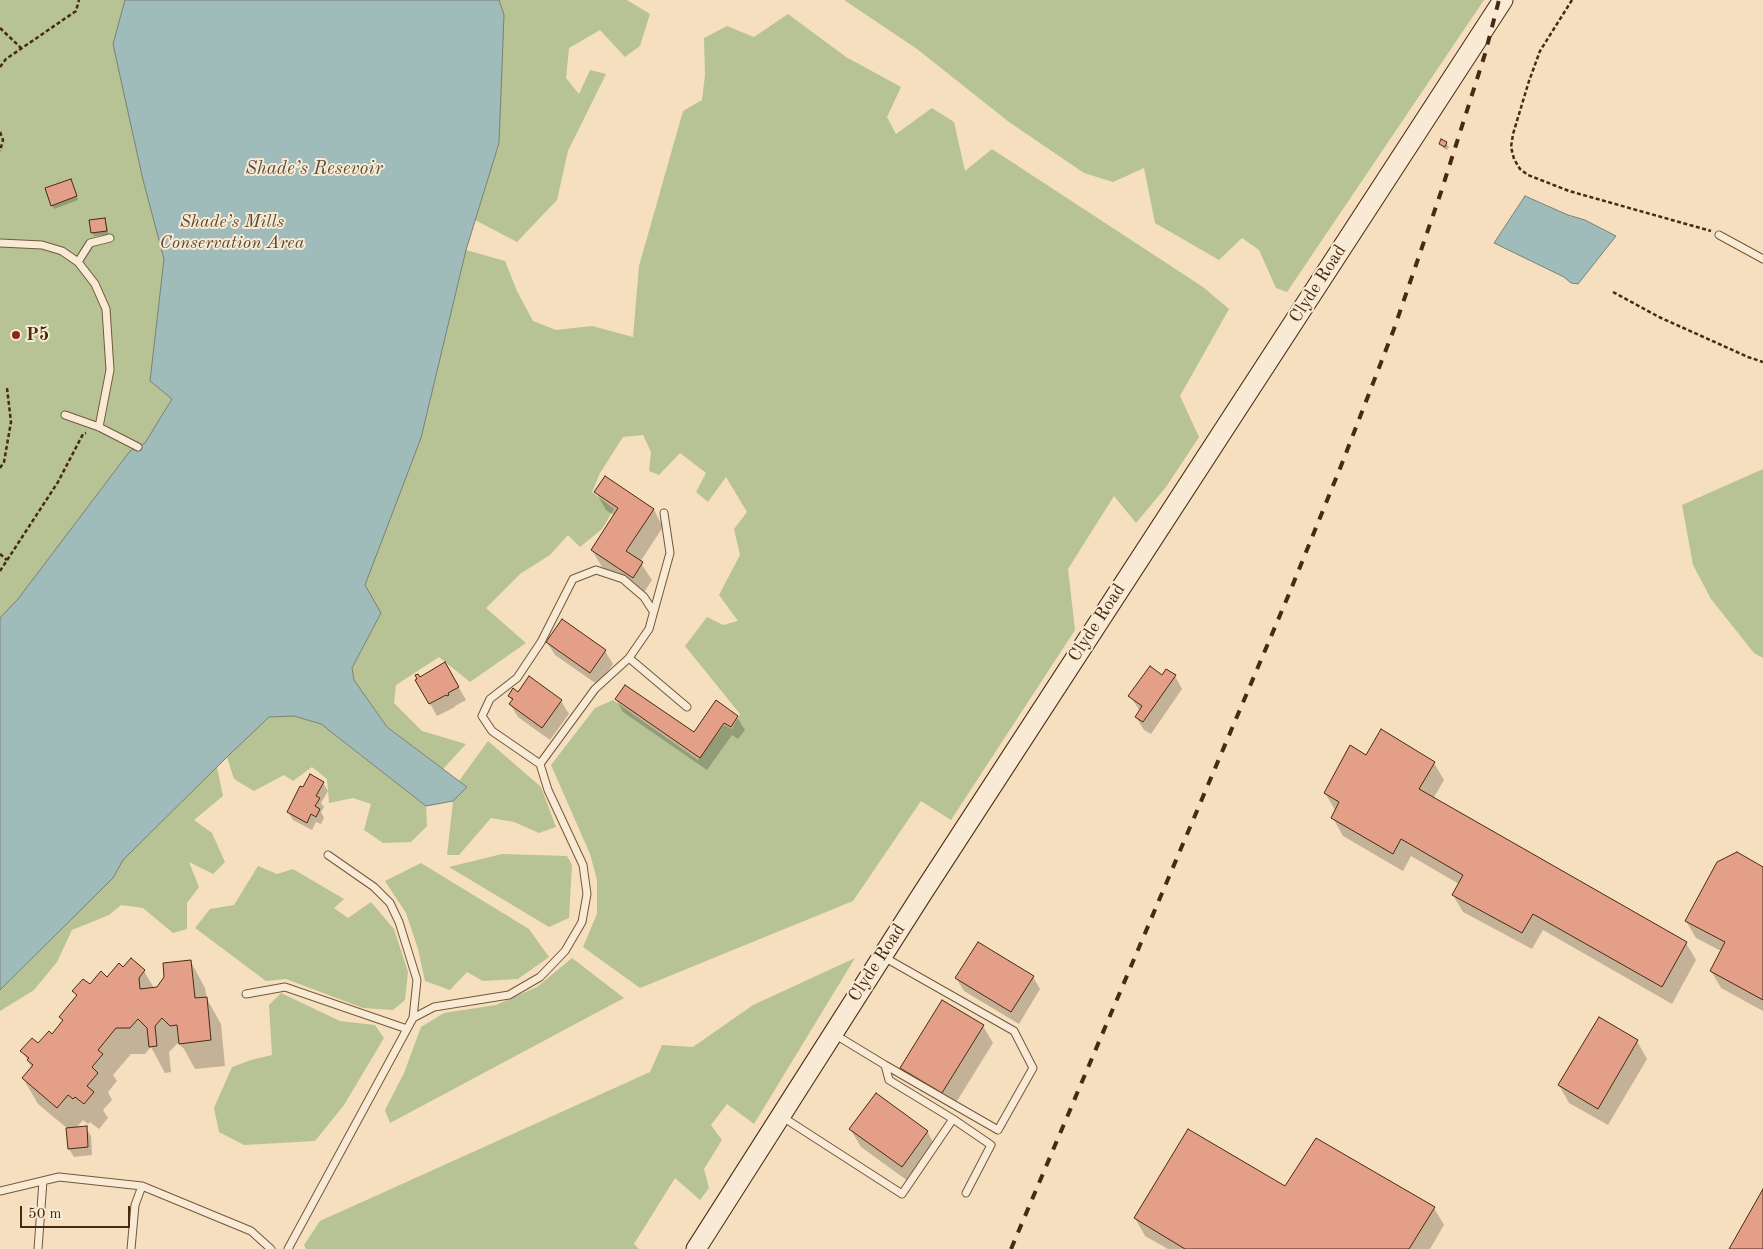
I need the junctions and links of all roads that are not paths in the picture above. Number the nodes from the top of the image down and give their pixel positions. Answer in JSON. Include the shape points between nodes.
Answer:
{"nodes":[{"id":1,"x":1503,"y":0,"type":"edge"},
{"id":2,"x":1719,"y":235,"type":"road end"},
{"id":3,"x":110,"y":238,"type":"dead end"},
{"id":4,"x":0,"y":243,"type":"edge"},
{"id":5,"x":1763,"y":260,"type":"edge"},
{"id":6,"x":78,"y":262,"type":"junction"},
{"id":7,"x":65,"y":415,"type":"dead end"},
{"id":8,"x":99,"y":427,"type":"junction"},
{"id":9,"x":138,"y":446,"type":"dead end"},
{"id":10,"x":664,"y":513,"type":"dead end"},
{"id":11,"x":653,"y":610,"type":"junction"},
{"id":12,"x":629,"y":658,"type":"junction"},
{"id":13,"x":687,"y":707,"type":"dead end"},
{"id":14,"x":540,"y":764,"type":"junction"},
{"id":15,"x":328,"y":855,"type":"dead end"},
{"id":16,"x":882,"y":956,"type":"junction"},
{"id":17,"x":246,"y":994,"type":"dead end"},
{"id":18,"x":413,"y":1018,"type":"junction"},
{"id":19,"x":407,"y":1029,"type":"junction"},
{"id":20,"x":833,"y":1033,"type":"junction"},
{"id":21,"x":885,"y":1065,"type":"junction"},
{"id":22,"x":780,"y":1116,"type":"junction"},
{"id":23,"x":953,"y":1118,"type":"junction"},
{"id":24,"x":43,"y":1180,"type":"junction"},
{"id":25,"x":142,"y":1186,"type":"junction"},
{"id":26,"x":0,"y":1191,"type":"edge"},
{"id":27,"x":966,"y":1193,"type":"dead end"},
{"id":28,"x":38,"y":1249,"type":"edge"},
{"id":29,"x":131,"y":1249,"type":"edge"},
{"id":30,"x":271,"y":1249,"type":"edge"},
{"id":31,"x":288,"y":1249,"type":"edge"},
{"id":32,"x":696,"y":1249,"type":"edge"}],
"edges":[{"from":1,"to":16,"type":"main road","name":"Clyde Road"},
{"from":2,"to":5,"type":"lane"},
{"from":3,"to":6,"type":"lane","via":[[90,244]]},
{"from":4,"to":6,"type":"lane","via":[[42,245],[62,251]]},
{"from":6,"to":8,"type":"lane","via":[[95,284],[106,309],[110,370]]},
{"from":7,"to":8,"type":"lane"},
{"from":8,"to":9,"type":"lane"},
{"from":10,"to":11,"type":"lane","via":[[670,553]]},
{"from":11,"to":12,"type":"lane","via":[[649,629]]},
{"from":11,"to":14,"type":"lane","via":[[644,597],[623,579],[596,570],[573,579],[541,642],[517,678],[490,698],[482,716],[492,731]]},
{"from":12,"to":13,"type":"lane"},
{"from":12,"to":14,"type":"lane","via":[[595,689]]},
{"from":14,"to":18,"type":"lane","via":[[548,790],[583,865],[587,894],[582,922],[565,950],[540,977],[509,995],[434,1007]]},
{"from":15,"to":18,"type":"lane","via":[[374,887],[390,903],[417,980]]},
{"from":16,"to":20,"type":"main road","name":"Clyde Road"},
{"from":16,"to":21,"type":"lane","via":[[1014,1031],[1033,1068],[998,1130]]},
{"from":17,"to":19,"type":"lane","via":[[285,987]]},
{"from":18,"to":19,"type":"lane"},
{"from":19,"to":31,"type":"lane"},
{"from":20,"to":21,"type":"lane"},
{"from":20,"to":22,"type":"main road","name":"Clyde Road"},
{"from":21,"to":23,"type":"lane","via":[[889,1080]]},
{"from":22,"to":23,"type":"lane","via":[[902,1194]]},
{"from":22,"to":32,"type":"main road","name":"Clyde Road"},
{"from":23,"to":27,"type":"lane","via":[[991,1145]]},
{"from":24,"to":25,"type":"lane","via":[[59,1177]]},
{"from":24,"to":26,"type":"lane"},
{"from":24,"to":28,"type":"lane"},
{"from":25,"to":29,"type":"lane","via":[[135,1205]]},
{"from":25,"to":30,"type":"lane","via":[[251,1231]]}]}
